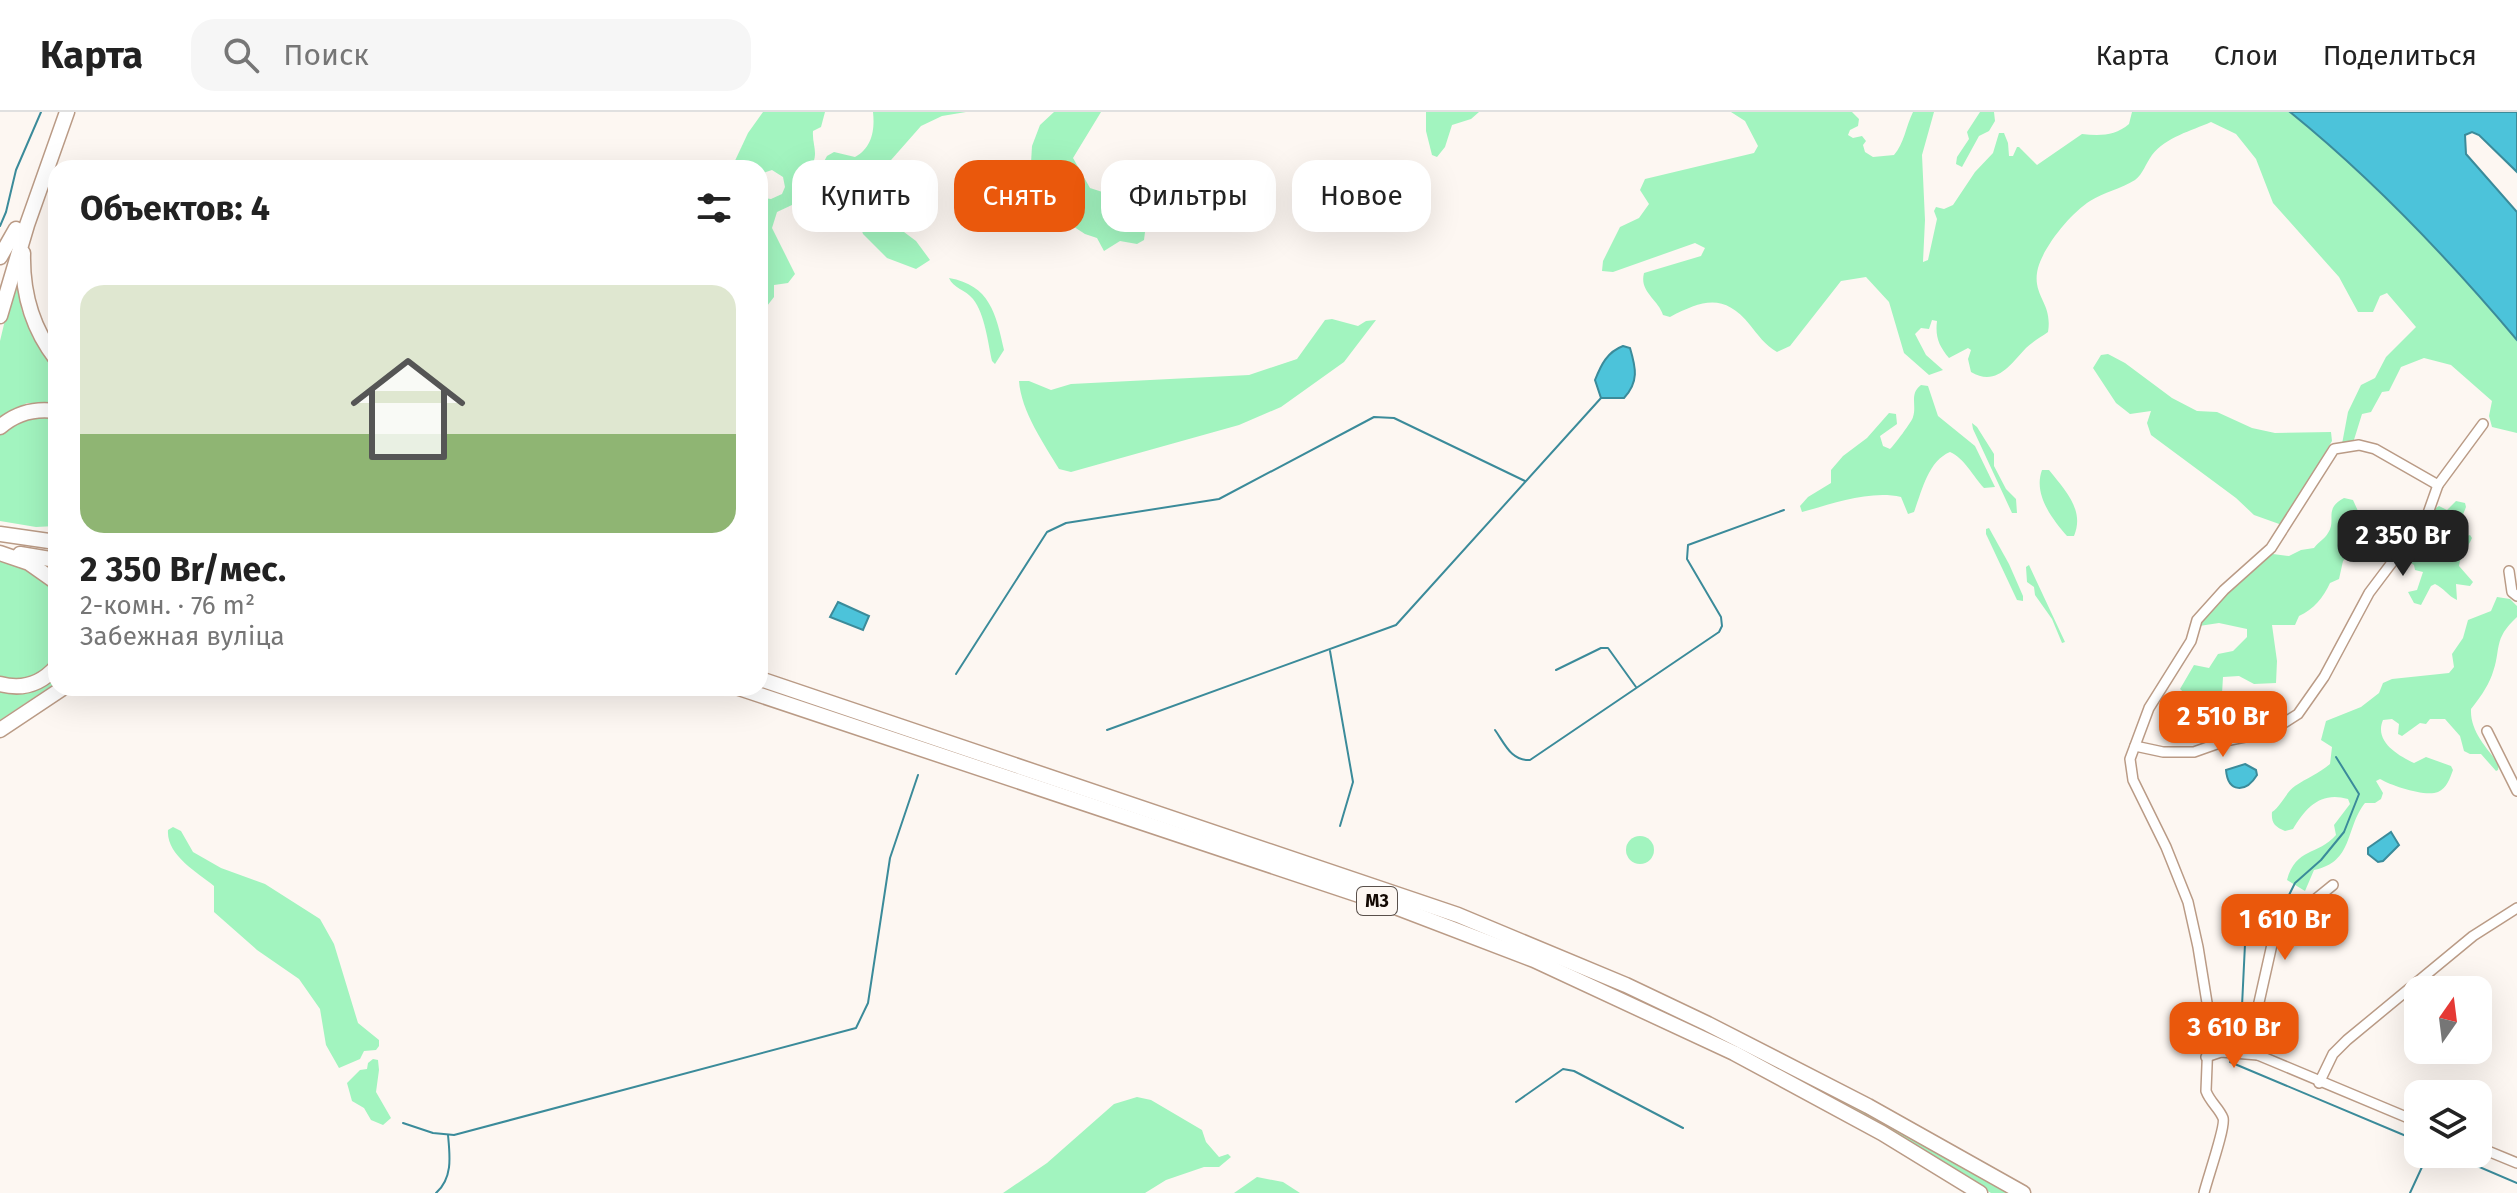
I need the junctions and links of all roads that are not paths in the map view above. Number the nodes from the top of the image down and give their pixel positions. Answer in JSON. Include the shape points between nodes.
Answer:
{"nodes":[{"id":1,"x":65,"y":112,"type":"edge"},
{"id":2,"x":22,"y":227,"type":"junction"},
{"id":3,"x":0,"y":257,"type":"edge"},
{"id":4,"x":0,"y":285,"type":"edge"},
{"id":5,"x":0,"y":316,"type":"edge"},
{"id":6,"x":48,"y":346,"type":"edge"},
{"id":7,"x":48,"y":410,"type":"edge"},
{"id":8,"x":2483,"y":424,"type":"dead end"},
{"id":9,"x":0,"y":427,"type":"edge"},
{"id":10,"x":2438,"y":485,"type":"junction"},
{"id":11,"x":0,"y":534,"type":"edge"},
{"id":12,"x":48,"y":534,"type":"edge"},
{"id":13,"x":17,"y":536,"type":"junction"},
{"id":14,"x":48,"y":541,"type":"edge"},
{"id":15,"x":0,"y":552,"type":"edge"},
{"id":16,"x":48,"y":559,"type":"edge"},
{"id":17,"x":2509,"y":571,"type":"dead end"},
{"id":18,"x":48,"y":576,"type":"edge"},
{"id":19,"x":2517,"y":596,"type":"edge"},
{"id":20,"x":48,"y":673,"type":"edge"},
{"id":21,"x":0,"y":684,"type":"edge"},
{"id":22,"x":768,"y":684,"type":"edge"},
{"id":23,"x":768,"y":692,"type":"edge"},
{"id":24,"x":786,"y":695,"type":"junction"},
{"id":25,"x":51,"y":696,"type":"edge"},
{"id":26,"x":0,"y":730,"type":"edge"},
{"id":27,"x":2487,"y":731,"type":"dead end"},
{"id":28,"x":2135,"y":746,"type":"junction"},
{"id":29,"x":2517,"y":791,"type":"edge"},
{"id":30,"x":2333,"y":885,"type":"dead end"},
{"id":31,"x":2517,"y":908,"type":"edge"},
{"id":32,"x":2258,"y":1055,"type":"junction"},
{"id":33,"x":2206,"y":1057,"type":"junction"},
{"id":34,"x":2319,"y":1083,"type":"junction"},
{"id":35,"x":2404,"y":1116,"type":"edge"},
{"id":36,"x":2492,"y":1153,"type":"edge"},
{"id":37,"x":2517,"y":1163,"type":"edge"},
{"id":38,"x":1980,"y":1193,"type":"edge"},
{"id":39,"x":2023,"y":1193,"type":"edge"},
{"id":40,"x":2204,"y":1193,"type":"edge"}],
"edges":[{"from":1,"to":2,"type":"highway","via":[[49,136]]},
{"from":2,"to":3,"type":"highway"},
{"from":2,"to":4,"type":"highway"},
{"from":2,"to":5,"type":"highway"},
{"from":2,"to":6,"type":"highway","via":[[27,301]]},
{"from":7,"to":9,"type":"highway","via":[[28,411]]},
{"from":8,"to":10,"type":"street"},
{"from":10,"to":28,"type":"street","via":[[2427,516],[2369,593],[2298,714],[2270,732],[2194,752]]},
{"from":10,"to":28,"type":"street","via":[[2375,449],[2334,449],[2271,548],[2197,620],[2191,641],[2149,708]]},
{"from":11,"to":13,"type":"highway"},
{"from":12,"to":13,"type":"highway"},
{"from":13,"to":14,"type":"highway"},
{"from":15,"to":16,"type":"highway"},
{"from":15,"to":18,"type":"highway"},
{"from":17,"to":19,"type":"street"},
{"from":20,"to":21,"type":"highway","via":[[22,687]]},
{"from":22,"to":24,"type":"highway","number":"М3"},
{"from":23,"to":24,"type":"highway","number":"М3"},
{"from":24,"to":38,"type":"highway","number":"М3","via":[[1534,960],[1734,1053]]},
{"from":24,"to":39,"type":"highway","number":"М3","via":[[1471,920],[1708,1024]]},
{"from":25,"to":26,"type":"highway"},
{"from":27,"to":29,"type":"street"},
{"from":28,"to":33,"type":"street","via":[[2130,759],[2133,780],[2166,847],[2195,932],[2209,1015]]},
{"from":30,"to":32,"type":"street","via":[[2280,928],[2273,940],[2253,1029]]},
{"from":31,"to":34,"type":"street","via":[[2473,936],[2347,1040],[2333,1054]]},
{"from":32,"to":33,"type":"street","via":[[2221,1052]]},
{"from":32,"to":34,"type":"street"},
{"from":33,"to":40,"type":"street","via":[[2206,1091],[2224,1119],[2224,1130]]},
{"from":34,"to":35,"type":"street"},
{"from":36,"to":37,"type":"street"}]}
